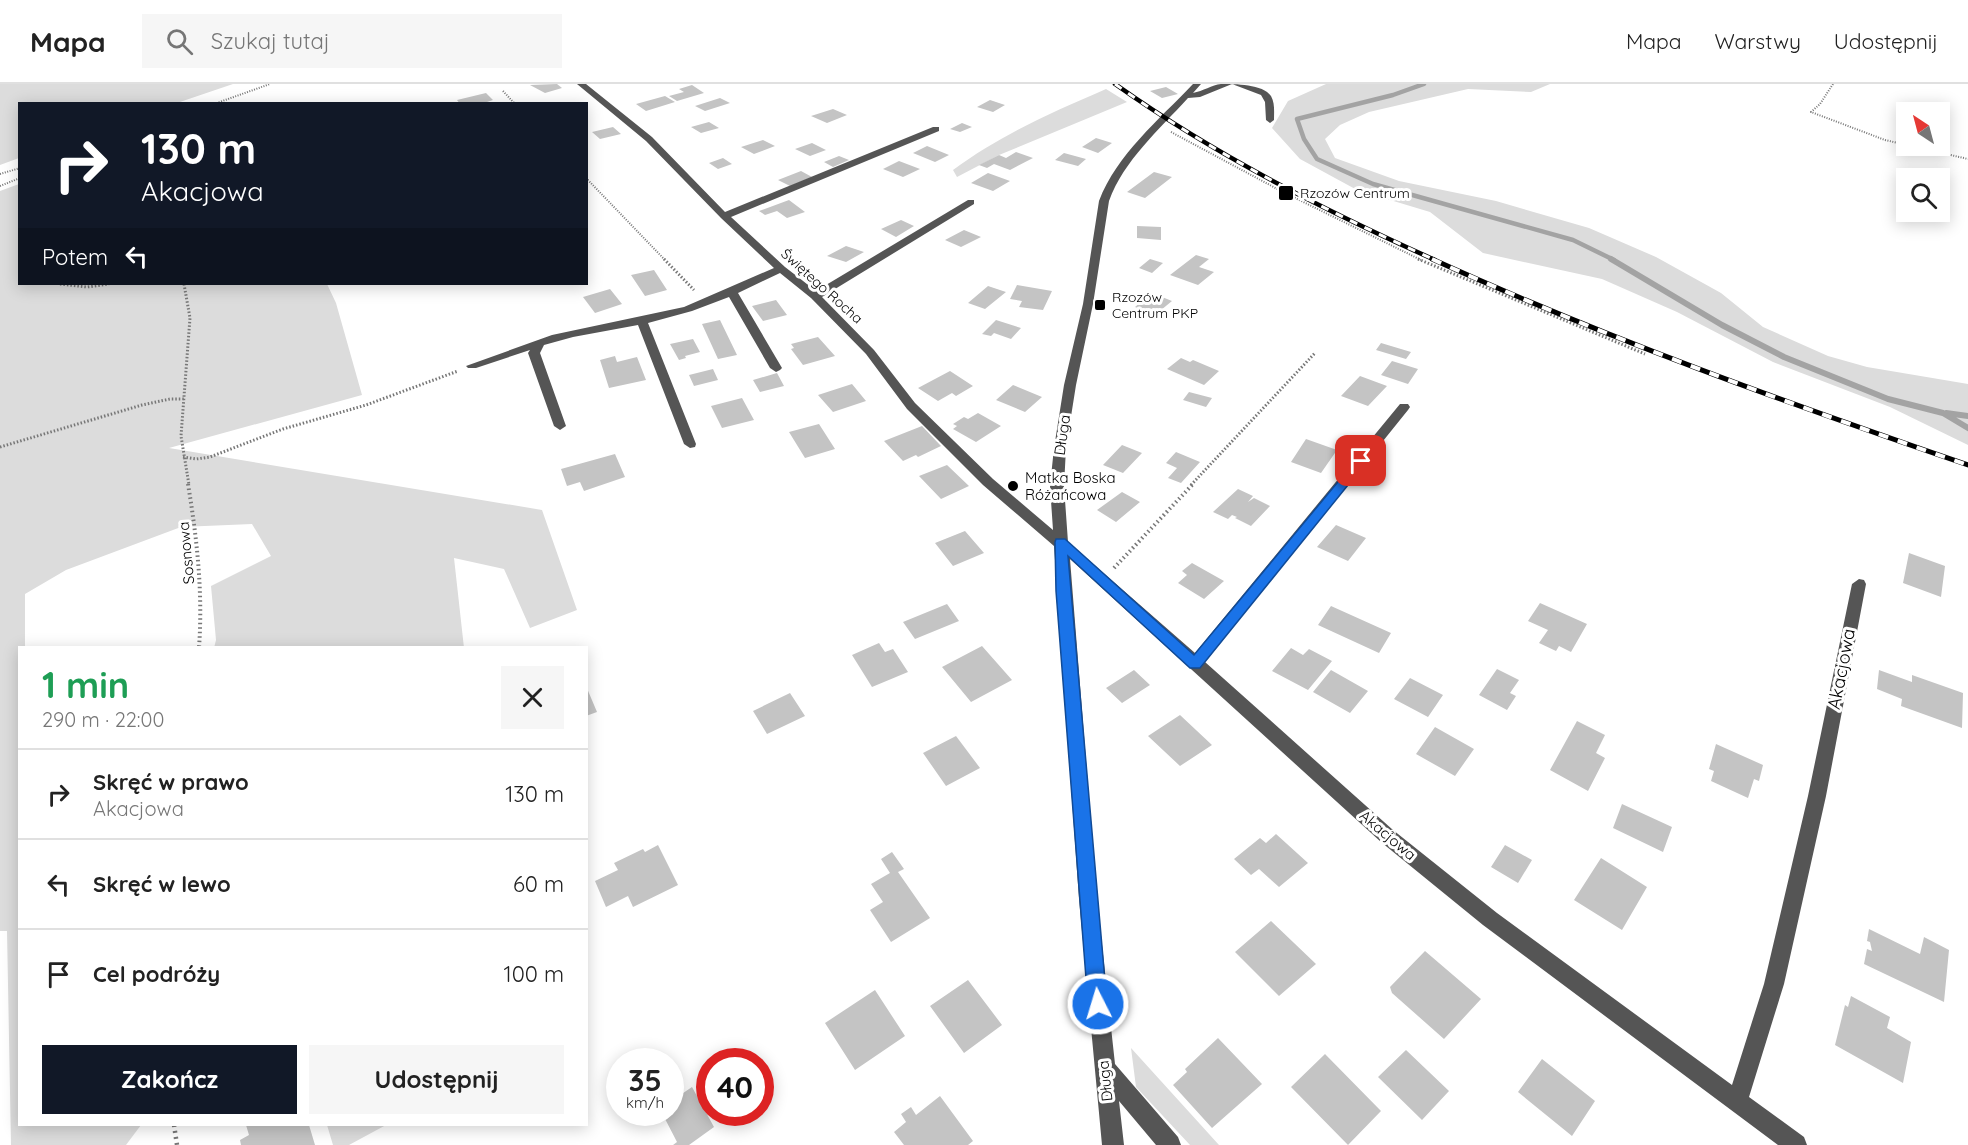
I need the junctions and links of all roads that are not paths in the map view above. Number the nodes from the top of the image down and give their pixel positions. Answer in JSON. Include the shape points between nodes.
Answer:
{"nodes":[{"id":1,"x":581,"y":84,"type":"edge"},
{"id":2,"x":1197,"y":84,"type":"edge"},
{"id":3,"x":1228,"y":84,"type":"edge"},
{"id":4,"x":1236,"y":84,"type":"edge"},
{"id":5,"x":1187,"y":96,"type":"junction"},
{"id":6,"x":1270,"y":120,"type":"dead end"},
{"id":7,"x":936,"y":129,"type":"dead end"},
{"id":8,"x":971,"y":202,"type":"dead end"},
{"id":9,"x":724,"y":216,"type":"junction"},
{"id":10,"x":781,"y":269,"type":"junction"},
{"id":11,"x":732,"y":292,"type":"junction"},
{"id":12,"x":815,"y":296,"type":"junction"},
{"id":13,"x":642,"y":321,"type":"junction"},
{"id":14,"x":539,"y":343,"type":"junction"},
{"id":15,"x":472,"y":366,"type":"road end"},
{"id":16,"x":776,"y":368,"type":"dead end"},
{"id":17,"x":1404,"y":407,"type":"dead end"},
{"id":18,"x":560,"y":426,"type":"dead end"},
{"id":19,"x":690,"y":444,"type":"dead end"},
{"id":20,"x":1061,"y":542,"type":"junction"},
{"id":21,"x":1859,"y":584,"type":"dead end"},
{"id":22,"x":1195,"y":664,"type":"junction"},
{"id":23,"x":1104,"y":1067,"type":"junction"},
{"id":24,"x":1737,"y":1102,"type":"junction"},
{"id":25,"x":1113,"y":1145,"type":"edge"},
{"id":26,"x":1170,"y":1145,"type":"edge"},
{"id":27,"x":1796,"y":1145,"type":"edge"}],
"edges":[{"from":1,"to":9,"type":"street","name":"Świętego Rocha","via":[[649,139]]},
{"from":2,"to":5,"type":"street","name":"Długa"},
{"from":3,"to":5,"type":"street"},
{"from":4,"to":6,"type":"street","via":[[1268,95]]},
{"from":5,"to":20,"type":"street","name":"Długa","via":[[1126,160],[1104,201],[1060,448],[1057,486]]},
{"from":7,"to":9,"type":"street"},
{"from":8,"to":12,"type":"street"},
{"from":9,"to":10,"type":"street","name":"Świętego Rocha"},
{"from":10,"to":11,"type":"street"},
{"from":10,"to":12,"type":"street","name":"Świętego Rocha"},
{"from":11,"to":13,"type":"street"},
{"from":11,"to":16,"type":"street"},
{"from":12,"to":20,"type":"street","name":"Świętego Rocha","via":[[870,352],[911,406],[988,482]]},
{"from":13,"to":14,"type":"street","via":[[588,329]]},
{"from":13,"to":19,"type":"street"},
{"from":14,"to":15,"type":"street"},
{"from":14,"to":18,"type":"street","via":[[534,353]]},
{"from":17,"to":22,"type":"street"},
{"from":20,"to":22,"type":"street","name":"Akacjowa"},
{"from":20,"to":23,"type":"street","name":"Długa"},
{"from":21,"to":24,"type":"street","name":"Akacjowa","via":[[1774,984]]},
{"from":22,"to":24,"type":"street","name":"Akacjowa","via":[[1387,836],[1490,919]]},
{"from":23,"to":25,"type":"street","name":"Długa"},
{"from":23,"to":26,"type":"street"},
{"from":24,"to":27,"type":"street","name":"Akacjowa"}]}
